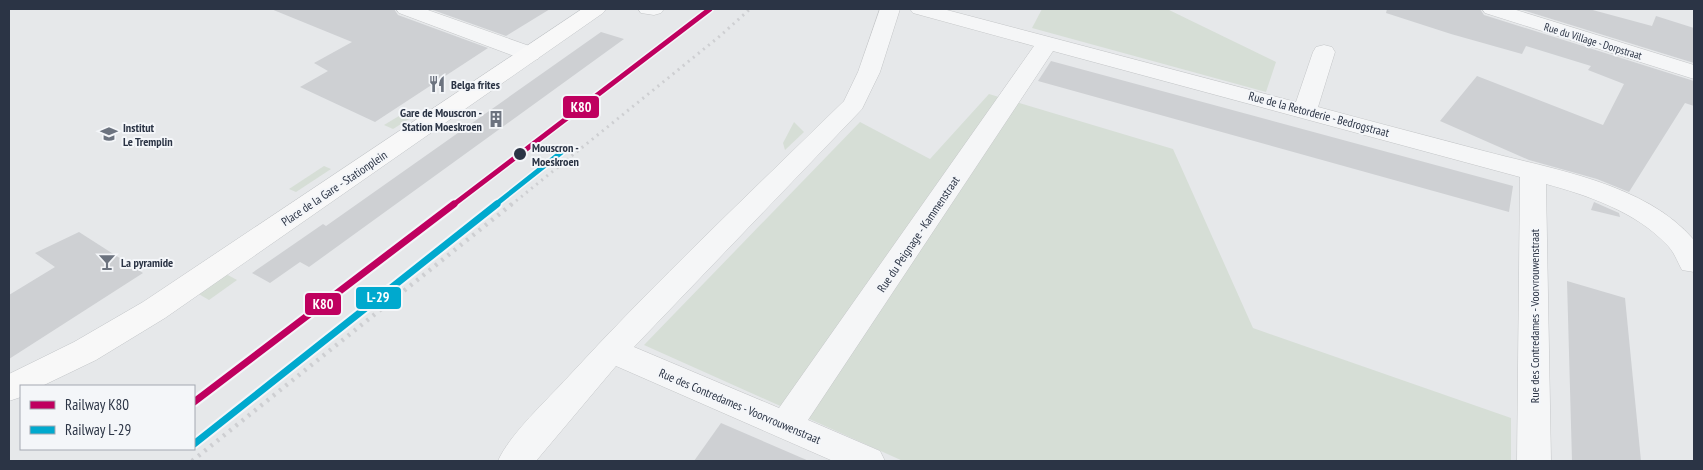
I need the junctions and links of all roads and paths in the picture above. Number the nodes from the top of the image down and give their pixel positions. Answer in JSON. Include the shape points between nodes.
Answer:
{"nodes":[{"id":1,"x":406,"y":9,"type":"edge"},
{"id":2,"x":596,"y":9,"type":"edge"},
{"id":3,"x":648,"y":9,"type":"edge"},
{"id":4,"x":654,"y":9,"type":"edge"},
{"id":5,"x":890,"y":9,"type":"edge"},
{"id":6,"x":920,"y":9,"type":"edge"},
{"id":7,"x":1492,"y":9,"type":"edge"},
{"id":8,"x":1048,"y":42,"type":"junction"},
{"id":9,"x":1324,"y":52,"type":"dead end"},
{"id":10,"x":530,"y":54,"type":"junction"},
{"id":11,"x":1694,"y":72,"type":"edge"},
{"id":12,"x":1306,"y":110,"type":"junction"},
{"id":13,"x":1533,"y":172,"type":"junction"},
{"id":14,"x":1692,"y":269,"type":"edge"},
{"id":15,"x":612,"y":351,"type":"junction"},
{"id":16,"x":9,"y":388,"type":"edge"},
{"id":17,"x":786,"y":425,"type":"junction"},
{"id":18,"x":515,"y":461,"type":"edge"},
{"id":19,"x":868,"y":461,"type":"edge"},
{"id":20,"x":1534,"y":461,"type":"edge"}],
"edges":[{"from":1,"to":10,"type":"street"},
{"from":2,"to":10,"type":"main road","name":"Place de la Gare - Stationplein"},
{"from":3,"to":4,"type":"street"},
{"from":5,"to":15,"type":"street","via":[[854,104]]},
{"from":6,"to":8,"type":"street","name":"Rue de la Retorderie - Bedrogstraat"},
{"from":7,"to":11,"type":"street","name":"Rue du Village - Dorpstraat"},
{"from":8,"to":12,"type":"street","name":"Rue de la Retorderie - Bedrogstraat"},
{"from":8,"to":17,"type":"street","name":"Rue du Peignage - Kammenstraat"},
{"from":9,"to":12,"type":"street"},
{"from":10,"to":16,"type":"main road","name":"Place de la Gare - Stationplein","via":[[154,310],[67,360]]},
{"from":12,"to":13,"type":"street","name":"Rue de la Retorderie - Bedrogstraat"},
{"from":13,"to":14,"type":"street","name":"Rue de la Retorderie - Bedrogstraat","via":[[1592,189],[1631,206],[1679,241],[1691,255]]},
{"from":13,"to":20,"type":"street","name":"Rue des Contredames - Voorvrouwenstraat"},
{"from":15,"to":17,"type":"street","name":"Rue des Contredames - Voorvrouwenstraat"},
{"from":15,"to":18,"type":"street"},
{"from":17,"to":19,"type":"street","name":"Rue des Contredames - Voorvrouwenstraat"}]}
